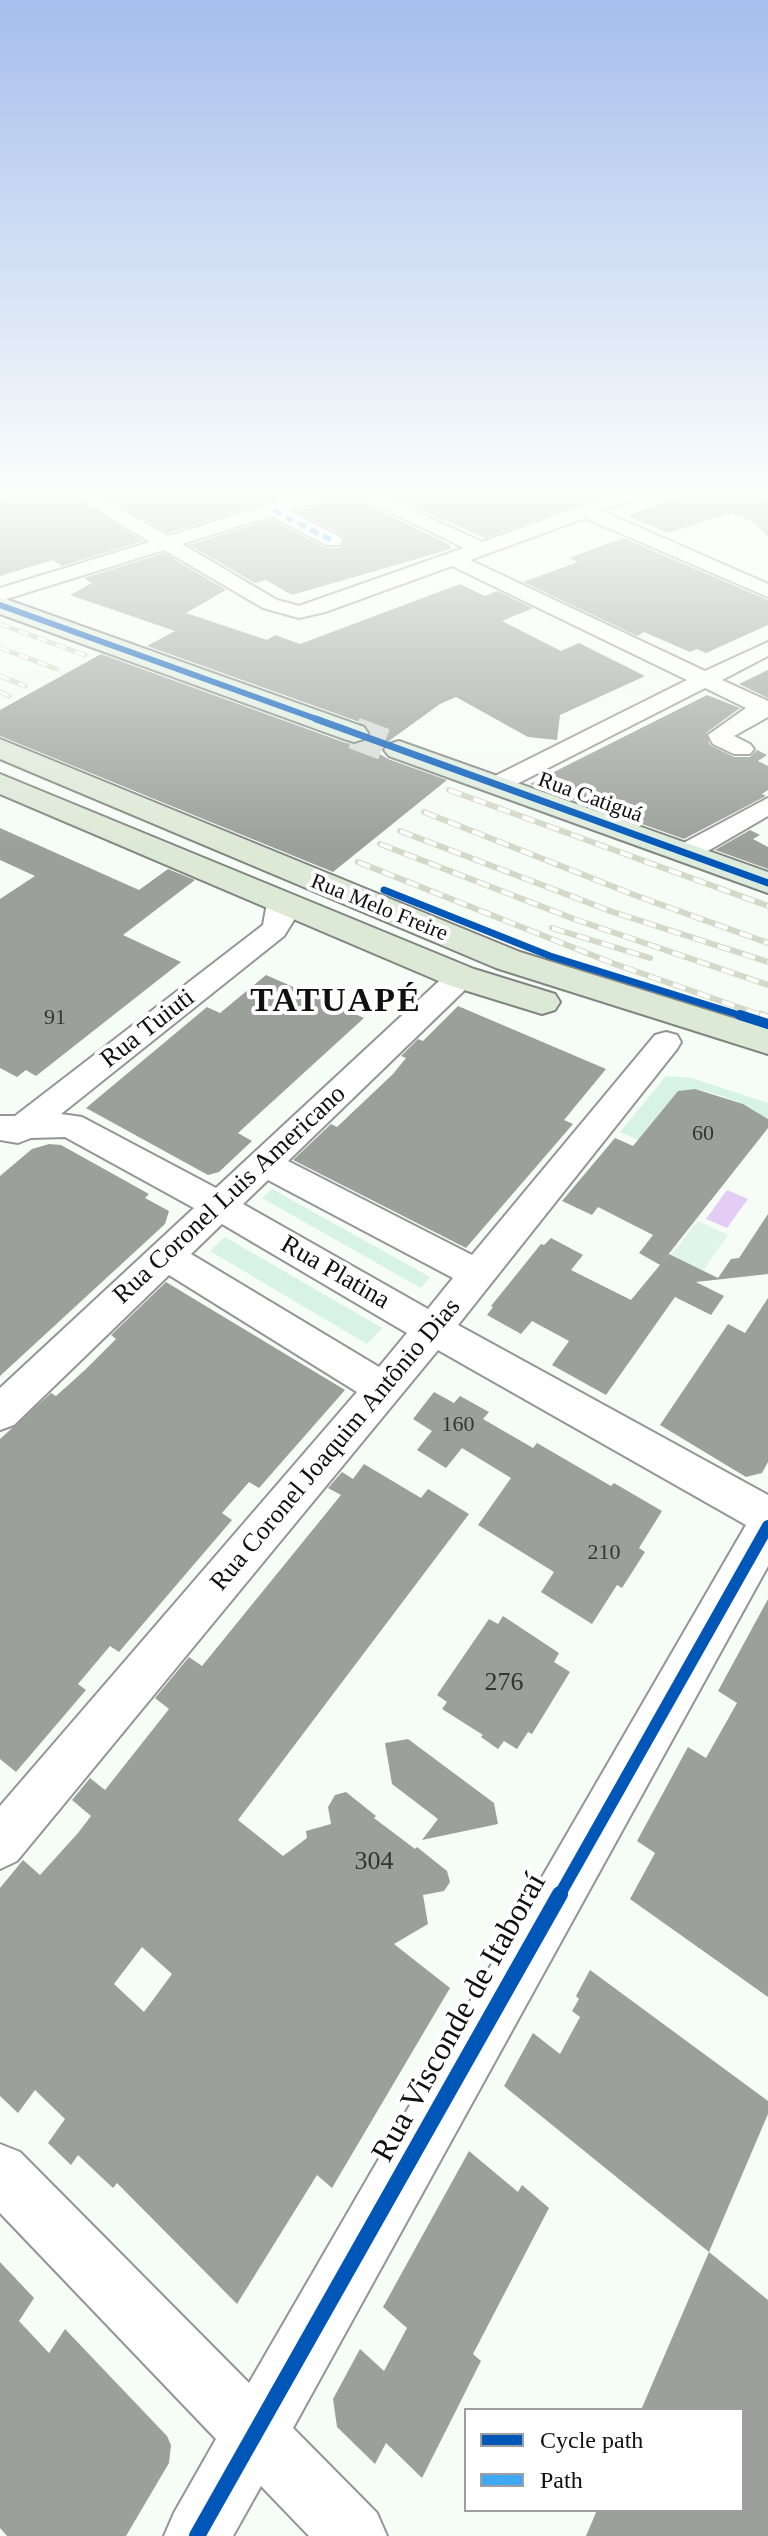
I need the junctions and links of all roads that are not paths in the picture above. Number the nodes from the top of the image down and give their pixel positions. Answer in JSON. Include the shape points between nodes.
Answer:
{"nodes":[{"id":1,"x":15,"y":610,"type":"edge"},
{"id":2,"x":558,"y":610,"type":"edge"},
{"id":3,"x":768,"y":648,"type":"edge"},
{"id":4,"x":703,"y":681,"type":"junction"},
{"id":5,"x":765,"y":709,"type":"edge"},
{"id":6,"x":354,"y":733,"type":"tunnel mouth"},
{"id":7,"x":0,"y":748,"type":"edge"},
{"id":8,"x":742,"y":749,"type":"dead end"},
{"id":9,"x":399,"y":750,"type":"tunnel mouth"},
{"id":10,"x":0,"y":783,"type":"edge"},
{"id":11,"x":496,"y":785,"type":"junction"},
{"id":12,"x":768,"y":806,"type":"edge"},
{"id":13,"x":685,"y":853,"type":"junction"},
{"id":14,"x":768,"y":883,"type":"edge"},
{"id":15,"x":281,"y":903,"type":"junction"},
{"id":16,"x":461,"y":977,"type":"junction"},
{"id":17,"x":666,"y":1042,"type":"junction"},
{"id":18,"x":768,"y":1042,"type":"edge"},
{"id":19,"x":768,"y":1073,"type":"edge"},
{"id":20,"x":7,"y":1134,"type":"edge"},
{"id":21,"x":264,"y":1163,"type":"junction"},
{"id":22,"x":219,"y":1205,"type":"junction"},
{"id":23,"x":166,"y":1256,"type":"junction"},
{"id":24,"x":478,"y":1274,"type":"junction"},
{"id":25,"x":433,"y":1329,"type":"junction"},
{"id":26,"x":384,"y":1389,"type":"junction"},
{"id":27,"x":0,"y":1413,"type":"edge"},
{"id":28,"x":768,"y":1516,"type":"edge"},
{"id":29,"x":768,"y":1526,"type":"edge"},
{"id":30,"x":0,"y":1844,"type":"edge"},
{"id":31,"x":0,"y":2172,"type":"edge"},
{"id":32,"x":254,"y":2435,"type":"junction"},
{"id":33,"x":197,"y":2536,"type":"edge"},
{"id":34,"x":354,"y":2536,"type":"edge"}],
"edges":[{"from":1,"to":6,"type":"main road"},
{"from":2,"to":4,"type":"street"},
{"from":3,"to":4,"type":"street"},
{"from":4,"to":5,"type":"street"},
{"from":4,"to":11,"type":"street"},
{"from":5,"to":8,"type":"street","via":[[720,735]]},
{"from":7,"to":18,"type":"highway","name":"Rua Melo Freire","via":[[508,960]]},
{"from":9,"to":11,"type":"main road","name":"Rua Catiguá"},
{"from":10,"to":15,"type":"highway","name":"Rua Melo Freire"},
{"from":11,"to":13,"type":"main road","name":"Rua Catiguá"},
{"from":12,"to":13,"type":"street"},
{"from":13,"to":14,"type":"main road","name":"Rua Catiguá"},
{"from":15,"to":16,"type":"highway","name":"Rua Melo Freire"},
{"from":15,"to":20,"type":"street","name":"Rua Tuiuti","via":[[274,930]]},
{"from":16,"to":17,"type":"highway","name":"Rua Melo Freire"},
{"from":16,"to":21,"type":"street","name":"Rua Coronel Luis Americano"},
{"from":17,"to":19,"type":"highway","name":"Rua Melo Freire"},
{"from":17,"to":24,"type":"street","name":"Rua Coronel Joaquim Antônio Dias"},
{"from":20,"to":22,"type":"street","name":"Rua Platina","via":[[70,1125]]},
{"from":21,"to":22,"type":"street","name":"Rua Coronel Luis Americano"},
{"from":21,"to":24,"type":"street"},
{"from":22,"to":23,"type":"street","name":"Rua Coronel Luis Americano"},
{"from":22,"to":25,"type":"street","name":"Rua Platina"},
{"from":23,"to":26,"type":"street"},
{"from":23,"to":27,"type":"street","name":"Rua Coronel Luis Americano"},
{"from":24,"to":25,"type":"street","name":"Rua Coronel Joaquim Antônio Dias"},
{"from":25,"to":26,"type":"street","name":"Rua Coronel Joaquim Antônio Dias"},
{"from":25,"to":28,"type":"street","name":"Rua Platina"},
{"from":26,"to":30,"type":"street","name":"Rua Coronel Joaquim Antônio Dias"},
{"from":29,"to":32,"type":"street","name":"Rua Visconde de Itaboraí"},
{"from":31,"to":32,"type":"street"},
{"from":32,"to":33,"type":"street","name":"Rua Visconde de Itaboraí"},
{"from":32,"to":34,"type":"street"}]}
